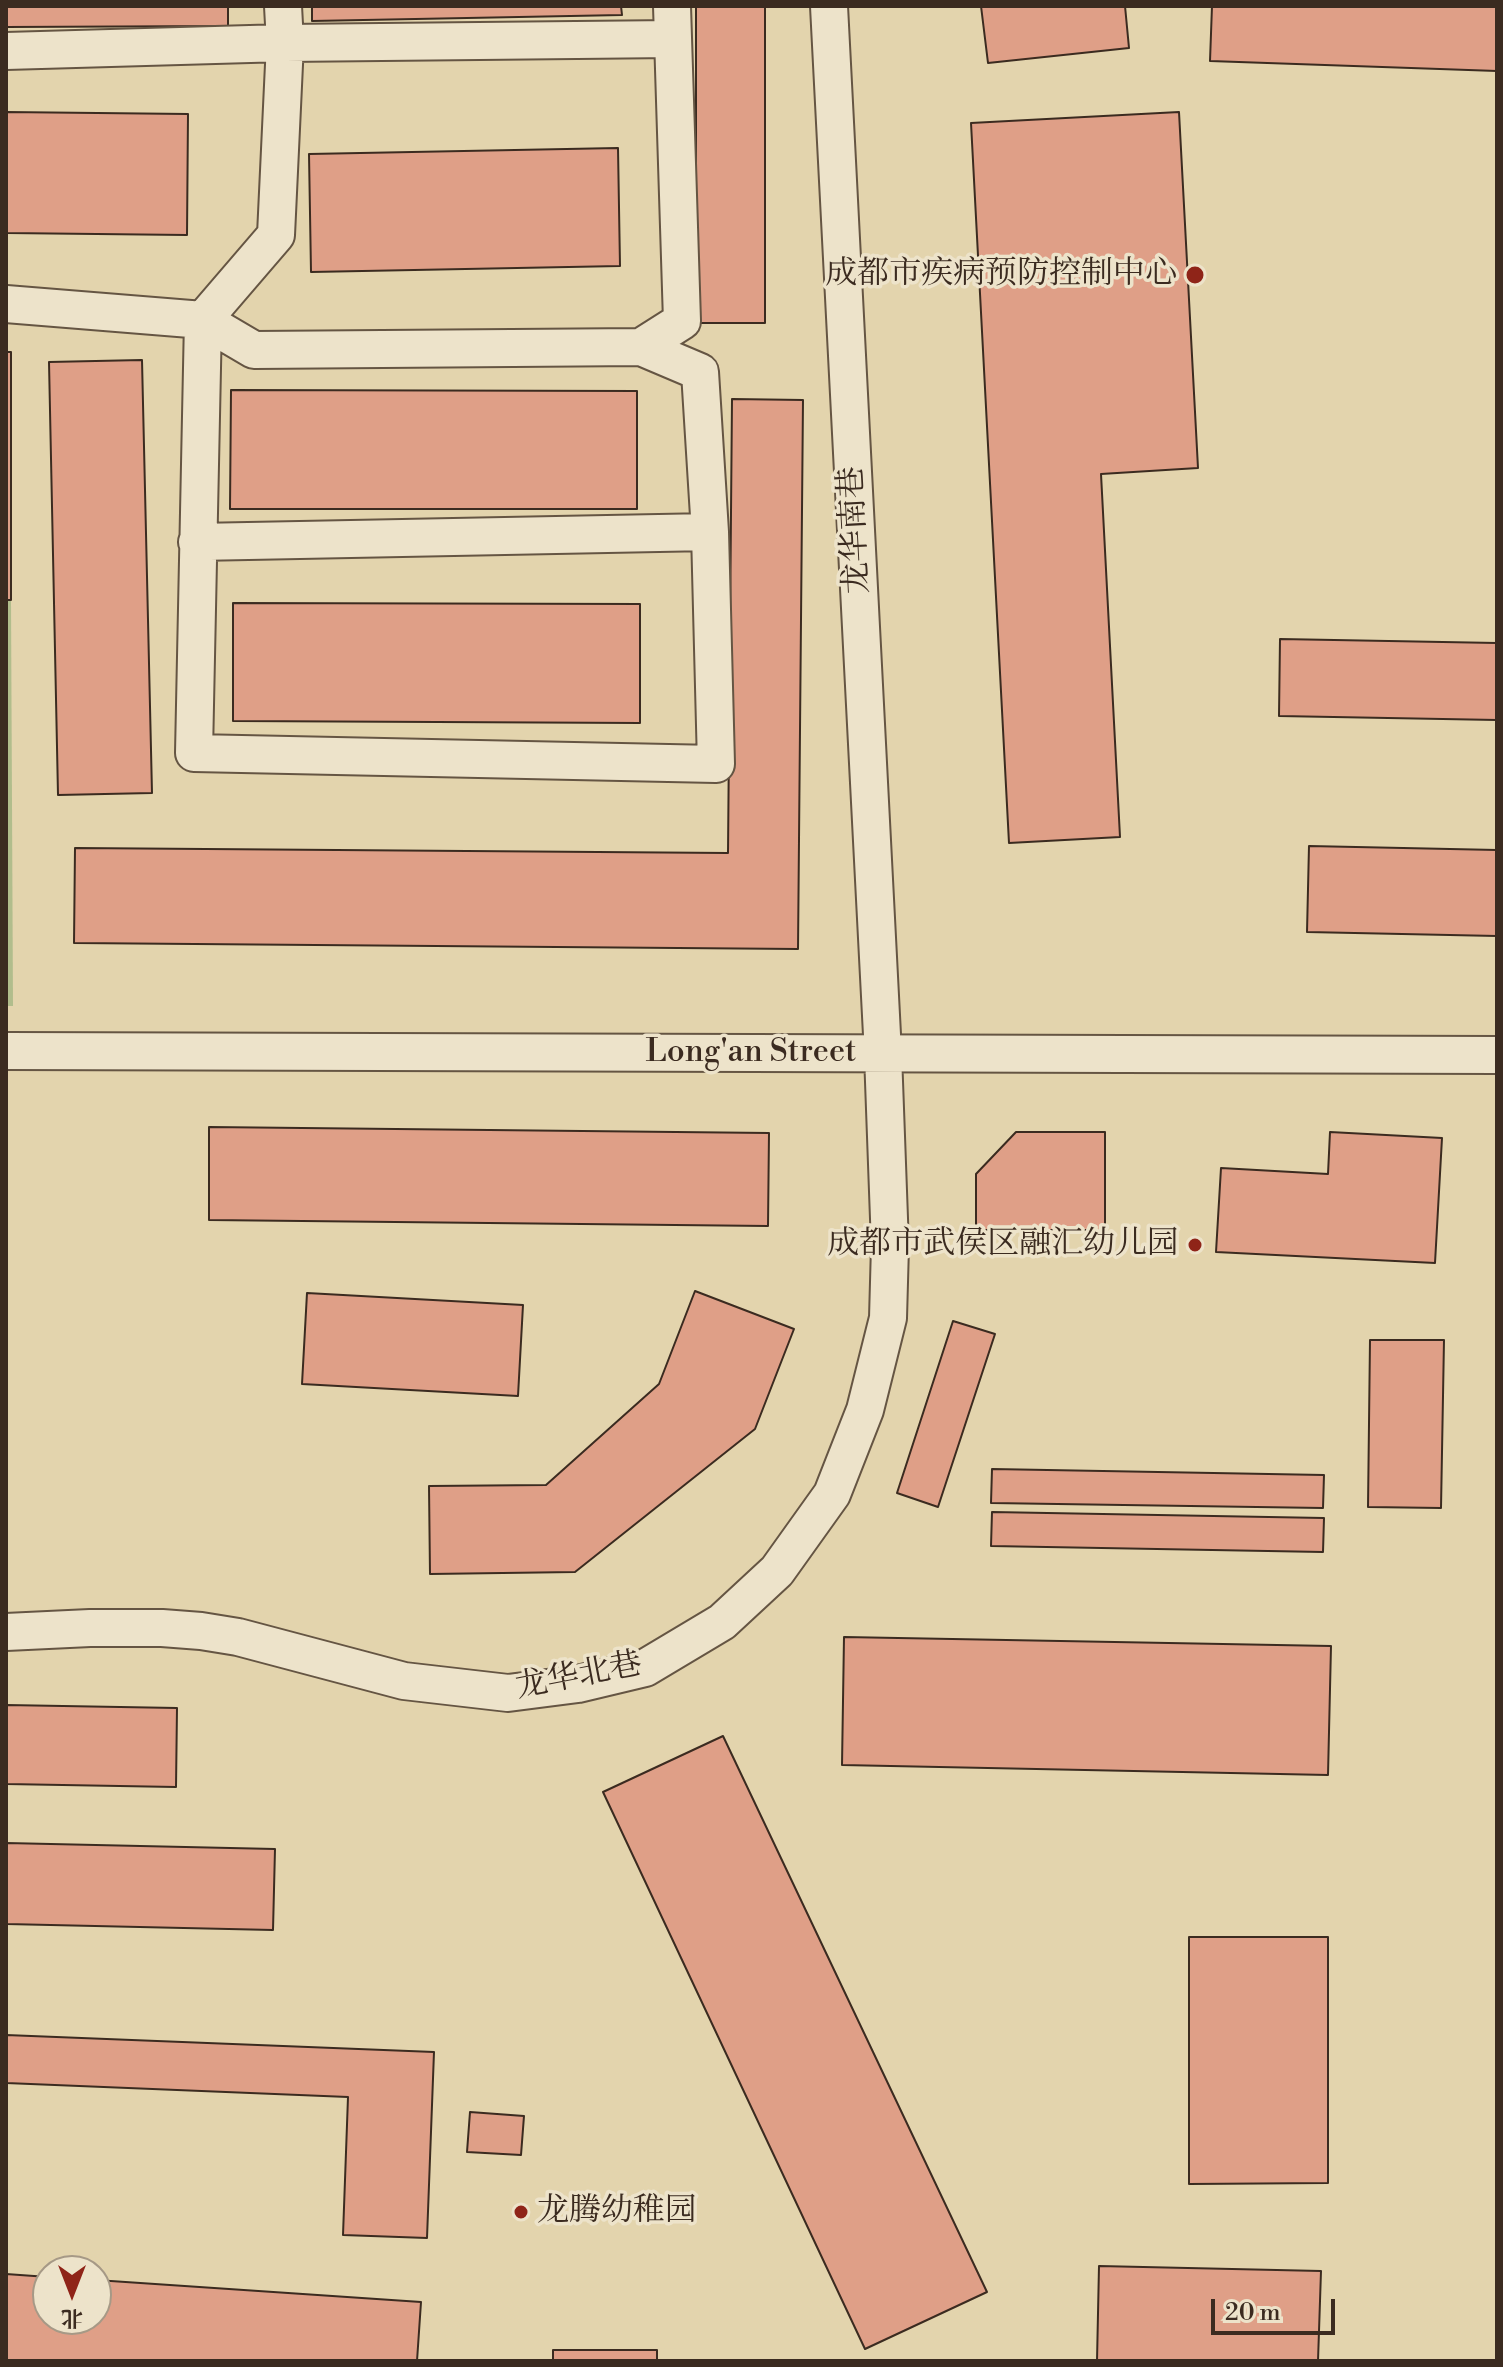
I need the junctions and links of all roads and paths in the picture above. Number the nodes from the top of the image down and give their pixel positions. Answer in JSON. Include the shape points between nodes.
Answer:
{"nodes":[{"id":1,"x":283,"y":6,"type":"edge"},
{"id":2,"x":829,"y":6,"type":"edge"},
{"id":3,"x":672,"y":23,"type":"edge"},
{"id":4,"x":285,"y":43,"type":"junction"},
{"id":5,"x":6,"y":51,"type":"edge"},
{"id":6,"x":6,"y":304,"type":"edge"},
{"id":7,"x":203,"y":320,"type":"junction"},
{"id":8,"x":641,"y":347,"type":"junction"},
{"id":9,"x":710,"y":532,"type":"junction"},
{"id":10,"x":197,"y":542,"type":"junction"},
{"id":11,"x":6,"y":1051,"type":"edge"},
{"id":12,"x":883,"y":1054,"type":"junction"},
{"id":13,"x":1497,"y":1055,"type":"edge"},
{"id":14,"x":6,"y":1632,"type":"edge"}],
"edges":[{"from":1,"to":4,"type":"street"},
{"from":2,"to":12,"type":"street","name":"龙华南巷"},
{"from":3,"to":4,"type":"street"},
{"from":3,"to":8,"type":"street","via":[[682,321]]},
{"from":4,"to":5,"type":"street"},
{"from":4,"to":7,"type":"street","via":[[276,235]]},
{"from":6,"to":7,"type":"street"},
{"from":7,"to":8,"type":"street","via":[[254,350]]},
{"from":7,"to":10,"type":"street"},
{"from":8,"to":9,"type":"street","via":[[700,372]]},
{"from":9,"to":10,"type":"street"},
{"from":9,"to":10,"type":"street","via":[[716,764],[194,753]]},
{"from":11,"to":12,"type":"street","name":"Long'an Street"},
{"from":12,"to":13,"type":"street","name":"Long'an Street"},
{"from":12,"to":14,"type":"street","name":"龙华北巷","via":[[888,1318],[865,1410],[832,1494],[777,1571],[722,1622],[645,1668],[508,1693],[404,1681],[201,1631]]}]}
